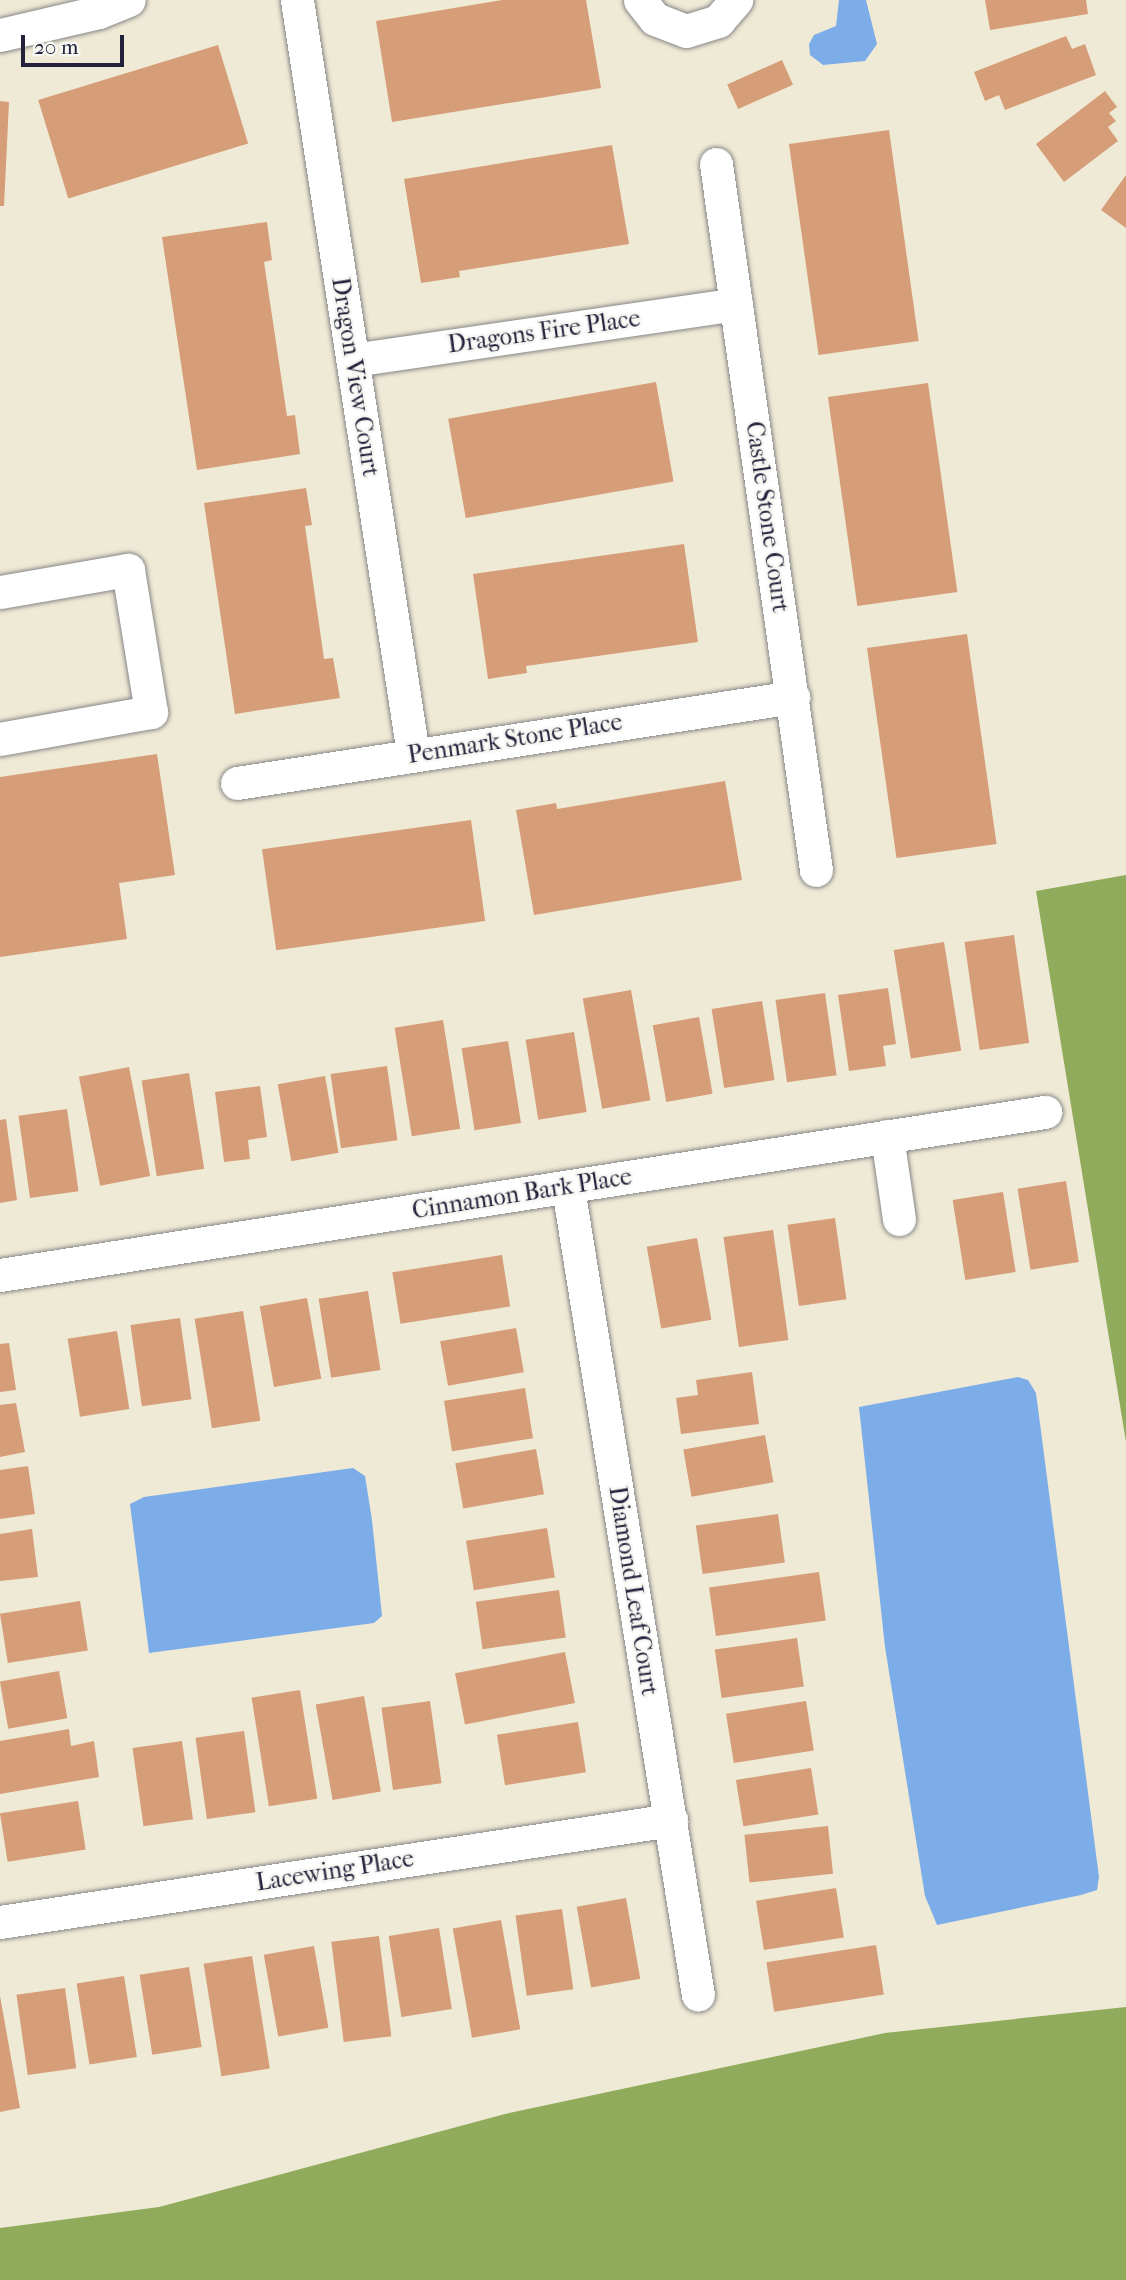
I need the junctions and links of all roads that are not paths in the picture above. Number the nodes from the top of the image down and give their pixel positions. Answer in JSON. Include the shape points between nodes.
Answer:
{"nodes":[{"id":1,"x":130,"y":0,"type":"edge"},
{"id":2,"x":297,"y":0,"type":"edge"},
{"id":3,"x":640,"y":0,"type":"edge"},
{"id":4,"x":736,"y":0,"type":"edge"},
{"id":5,"x":0,"y":35,"type":"edge"},
{"id":6,"x":716,"y":164,"type":"dead end"},
{"id":7,"x":736,"y":304,"type":"junction"},
{"id":8,"x":353,"y":360,"type":"junction"},
{"id":9,"x":0,"y":592,"type":"edge"},
{"id":10,"x":793,"y":697,"type":"junction"},
{"id":11,"x":0,"y":739,"type":"edge"},
{"id":12,"x":413,"y":754,"type":"junction"},
{"id":13,"x":237,"y":783,"type":"dead end"},
{"id":14,"x":816,"y":870,"type":"dead end"},
{"id":15,"x":1045,"y":1112,"type":"dead end"},
{"id":16,"x":887,"y":1136,"type":"junction"},
{"id":17,"x":568,"y":1188,"type":"junction"},
{"id":18,"x":899,"y":1219,"type":"dead end"},
{"id":19,"x":0,"y":1275,"type":"edge"},
{"id":20,"x":671,"y":1820,"type":"junction"},
{"id":21,"x":0,"y":1922,"type":"edge"},
{"id":22,"x":698,"y":1995,"type":"dead end"}],
"edges":[{"from":1,"to":5,"type":"street","via":[[100,12]]},
{"from":2,"to":8,"type":"street","name":"Dragon View Court"},
{"from":3,"to":4,"type":"street","via":[[655,19],[686,31],[718,22]]},
{"from":6,"to":7,"type":"street","name":"Castle Stone Court"},
{"from":7,"to":8,"type":"street","name":"Dragons Fire Place"},
{"from":7,"to":10,"type":"street","name":"Castle Stone Court"},
{"from":8,"to":12,"type":"street","name":"Dragon View Court"},
{"from":9,"to":11,"type":"street","via":[[128,570],[151,712]]},
{"from":10,"to":12,"type":"street","name":"Penmark Stone Place"},
{"from":10,"to":14,"type":"street","name":"Castle Stone Court"},
{"from":12,"to":13,"type":"street","name":"Penmark Stone Place"},
{"from":15,"to":16,"type":"street","name":"Cinnamon Bark Place"},
{"from":16,"to":17,"type":"street","name":"Cinnamon Bark Place"},
{"from":16,"to":18,"type":"street"},
{"from":17,"to":19,"type":"street","name":"Cinnamon Bark Place"},
{"from":17,"to":20,"type":"street","name":"Diamond Leaf Court"},
{"from":20,"to":21,"type":"street","name":"Lacewing Place"},
{"from":20,"to":22,"type":"street","name":"Diamond Leaf Court"}]}
